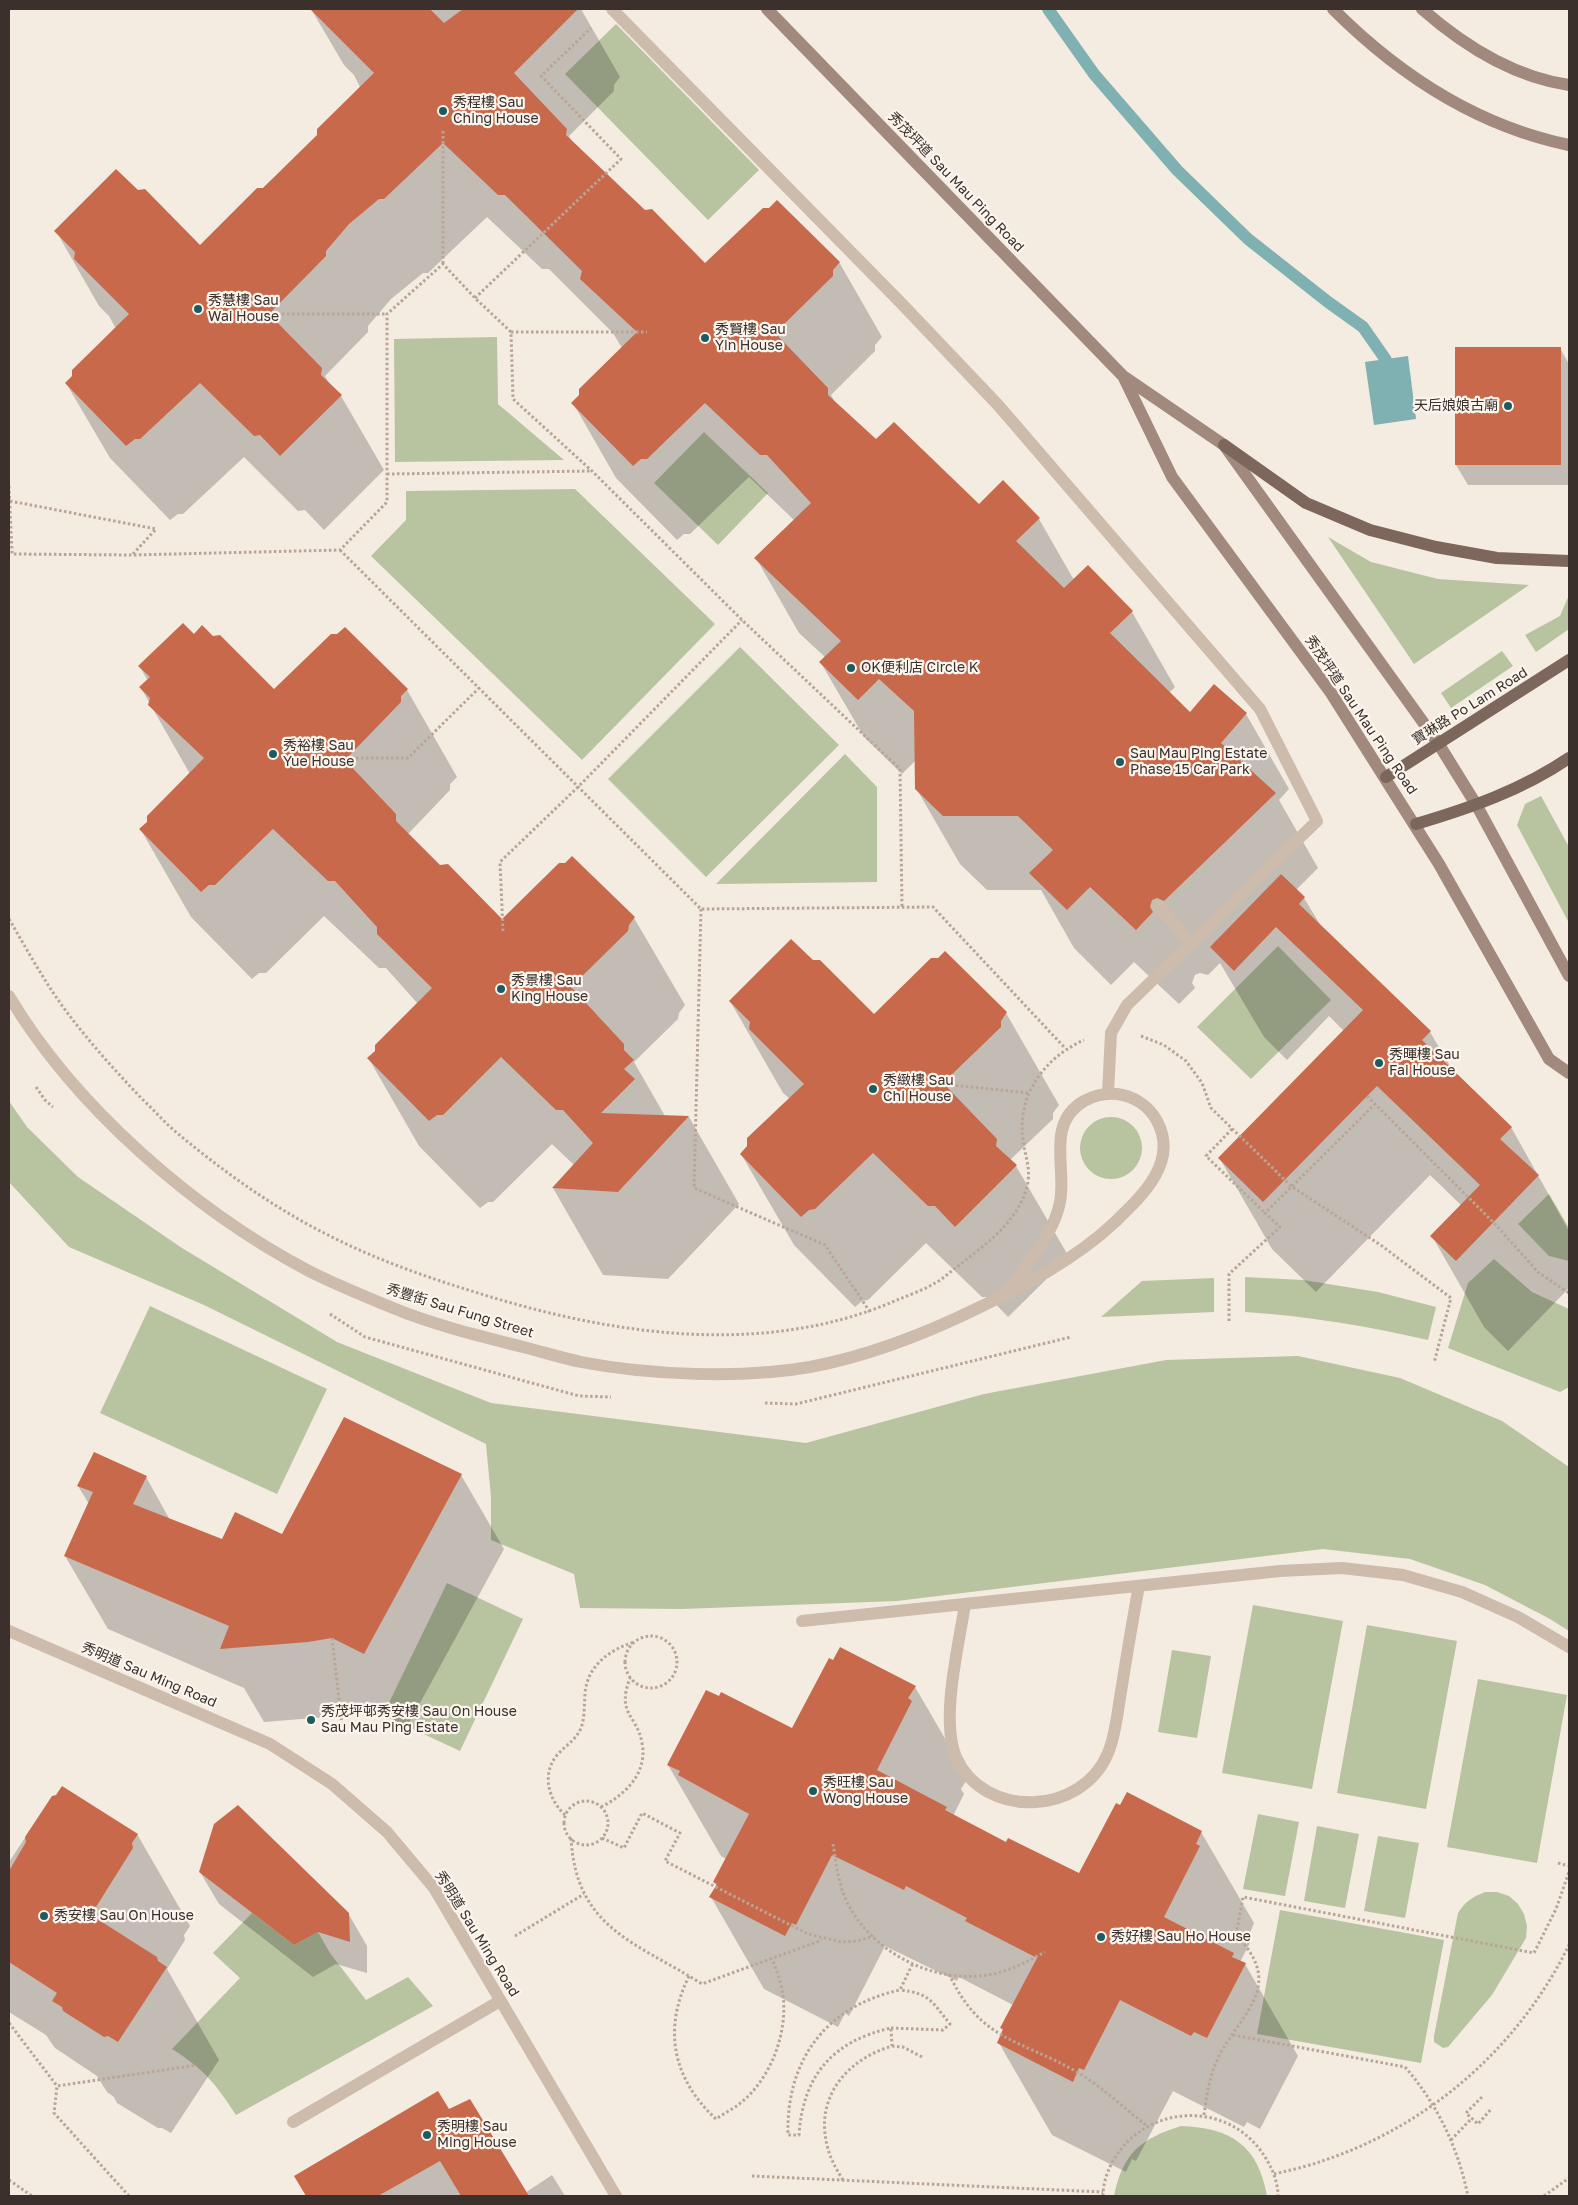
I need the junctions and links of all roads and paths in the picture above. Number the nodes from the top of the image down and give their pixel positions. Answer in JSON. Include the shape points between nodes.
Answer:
{"nodes":[{"id":1,"x":612,"y":9,"type":"edge"},
{"id":2,"x":767,"y":9,"type":"edge"},
{"id":3,"x":1333,"y":9,"type":"edge"},
{"id":4,"x":1422,"y":9,"type":"edge"},
{"id":5,"x":597,"y":22,"type":"dead end"},
{"id":6,"x":1569,"y":85,"type":"edge"},
{"id":7,"x":443,"y":130,"type":"dead end"},
{"id":8,"x":1569,"y":145,"type":"edge"},
{"id":9,"x":443,"y":264,"type":"junction"},
{"id":10,"x":476,"y":298,"type":"junction"},
{"id":11,"x":257,"y":314,"type":"dead end"},
{"id":12,"x":387,"y":314,"type":"junction"},
{"id":13,"x":511,"y":332,"type":"junction"},
{"id":14,"x":647,"y":332,"type":"dead end"},
{"id":15,"x":1123,"y":376,"type":"junction"},
{"id":16,"x":1224,"y":445,"type":"junction"},
{"id":17,"x":592,"y":471,"type":"junction"},
{"id":18,"x":388,"y":474,"type":"junction"},
{"id":19,"x":9,"y":486,"type":"edge"},
{"id":20,"x":10,"y":501,"type":"edge"},
{"id":21,"x":340,"y":550,"type":"junction"},
{"id":22,"x":133,"y":555,"type":"junction"},
{"id":23,"x":1569,"y":561,"type":"edge"},
{"id":24,"x":742,"y":620,"type":"junction"},
{"id":25,"x":1569,"y":660,"type":"edge"},
{"id":26,"x":479,"y":688,"type":"dead end"},
{"id":27,"x":1438,"y":744,"type":"junction"},
{"id":28,"x":331,"y":758,"type":"dead end"},
{"id":29,"x":1569,"y":758,"type":"edge"},
{"id":30,"x":1386,"y":777,"type":"junction"},
{"id":31,"x":1477,"y":806,"type":"junction"},
{"id":32,"x":1416,"y":824,"type":"junction"},
{"id":33,"x":1158,"y":906,"type":"dead end"},
{"id":34,"x":902,"y":908,"type":"junction"},
{"id":35,"x":701,"y":909,"type":"junction"},
{"id":36,"x":9,"y":919,"type":"edge"},
{"id":37,"x":502,"y":931,"type":"dead end"},
{"id":38,"x":1192,"y":943,"type":"junction"},
{"id":39,"x":1569,"y":976,"type":"edge"},
{"id":40,"x":9,"y":996,"type":"edge"},
{"id":41,"x":1111,"y":1033,"type":"junction"},
{"id":42,"x":1065,"y":1048,"type":"junction"},
{"id":43,"x":1569,"y":1073,"type":"edge"},
{"id":44,"x":931,"y":1083,"type":"dead end"},
{"id":45,"x":35,"y":1085,"type":"dead end"},
{"id":46,"x":1029,"y":1093,"type":"junction"},
{"id":47,"x":1108,"y":1093,"type":"junction"},
{"id":48,"x":1367,"y":1096,"type":"dead end"},
{"id":49,"x":1374,"y":1105,"type":"junction"},
{"id":50,"x":60,"y":1112,"type":"dead end"},
{"id":51,"x":1232,"y":1129,"type":"junction"},
{"id":52,"x":1291,"y":1186,"type":"junction"},
{"id":53,"x":1265,"y":1212,"type":"junction"},
{"id":54,"x":1569,"y":1293,"type":"edge"},
{"id":55,"x":1004,"y":1296,"type":"junction"},
{"id":56,"x":325,"y":1311,"type":"dead end"},
{"id":57,"x":870,"y":1312,"type":"junction"},
{"id":58,"x":1229,"y":1321,"type":"dead end"},
{"id":59,"x":1071,"y":1337,"type":"dead end"},
{"id":60,"x":1434,"y":1362,"type":"dead end"},
{"id":61,"x":619,"y":1398,"type":"dead end"},
{"id":62,"x":757,"y":1402,"type":"dead end"},
{"id":63,"x":1139,"y":1586,"type":"junction"},
{"id":64,"x":965,"y":1604,"type":"junction"},
{"id":65,"x":802,"y":1621,"type":"dead end"},
{"id":66,"x":9,"y":1631,"type":"edge"},
{"id":67,"x":332,"y":1638,"type":"dead end"},
{"id":68,"x":634,"y":1642,"type":"junction"},
{"id":69,"x":1569,"y":1648,"type":"edge"},
{"id":70,"x":630,"y":1678,"type":"junction"},
{"id":71,"x":338,"y":1733,"type":"dead end"},
{"id":72,"x":601,"y":1807,"type":"junction"},
{"id":73,"x":565,"y":1815,"type":"junction"},
{"id":74,"x":571,"y":1838,"type":"junction"},
{"id":75,"x":602,"y":1838,"type":"junction"},
{"id":76,"x":833,"y":1844,"type":"dead end"},
{"id":77,"x":1558,"y":1863,"type":"dead end"},
{"id":78,"x":1569,"y":1866,"type":"edge"},
{"id":79,"x":1569,"y":1872,"type":"edge"},
{"id":80,"x":584,"y":1894,"type":"junction"},
{"id":81,"x":515,"y":1936,"type":"dead end"},
{"id":82,"x":874,"y":1936,"type":"junction"},
{"id":83,"x":824,"y":1940,"type":"junction"},
{"id":84,"x":1569,"y":1945,"type":"edge"},
{"id":85,"x":1045,"y":1952,"type":"dead end"},
{"id":86,"x":772,"y":1959,"type":"junction"},
{"id":87,"x":912,"y":1963,"type":"junction"},
{"id":88,"x":949,"y":1974,"type":"junction"},
{"id":89,"x":689,"y":1976,"type":"junction"},
{"id":90,"x":900,"y":1990,"type":"junction"},
{"id":91,"x":500,"y":2000,"type":"junction"},
{"id":92,"x":9,"y":2023,"type":"edge"},
{"id":93,"x":891,"y":2028,"type":"junction"},
{"id":94,"x":1233,"y":2035,"type":"junction"},
{"id":95,"x":892,"y":2046,"type":"junction"},
{"id":96,"x":922,"y":2057,"type":"dead end"},
{"id":97,"x":197,"y":2065,"type":"dead end"},
{"id":98,"x":57,"y":2086,"type":"junction"},
{"id":99,"x":1482,"y":2097,"type":"dead end"},
{"id":100,"x":1432,"y":2105,"type":"junction"},
{"id":101,"x":1492,"y":2108,"type":"dead end"},
{"id":102,"x":1204,"y":2115,"type":"junction"},
{"id":103,"x":1472,"y":2118,"type":"junction"},
{"id":104,"x":293,"y":2122,"type":"dead end"},
{"id":105,"x":1147,"y":2126,"type":"junction"},
{"id":106,"x":1451,"y":2140,"type":"junction"},
{"id":107,"x":1274,"y":2174,"type":"junction"},
{"id":108,"x":752,"y":2176,"type":"dead end"},
{"id":109,"x":1569,"y":2178,"type":"edge"},
{"id":110,"x":9,"y":2180,"type":"edge"},
{"id":111,"x":843,"y":2180,"type":"junction"},
{"id":112,"x":1103,"y":2194,"type":"edge"},
{"id":113,"x":32,"y":2196,"type":"edge"},
{"id":114,"x":129,"y":2196,"type":"edge"},
{"id":115,"x":616,"y":2196,"type":"edge"},
{"id":116,"x":1278,"y":2196,"type":"edge"},
{"id":117,"x":1468,"y":2196,"type":"edge"},
{"id":118,"x":1544,"y":2196,"type":"edge"}],
"edges":[{"from":1,"to":38,"type":"street","via":[[998,405],[1260,709],[1317,821]]},
{"from":2,"to":15,"type":"main road","name":"秀茂坪道 Sau Mau Ping Road"},
{"from":3,"to":8,"type":"main road","via":[[1380,51],[1438,94],[1506,128]]},
{"from":4,"to":6,"type":"main road","via":[[1493,60]]},
{"from":5,"to":10,"type":"path","via":[[541,76],[621,159]]},
{"from":7,"to":9,"type":"path"},
{"from":9,"to":10,"type":"path"},
{"from":9,"to":12,"type":"path"},
{"from":10,"to":13,"type":"path"},
{"from":11,"to":12,"type":"path"},
{"from":12,"to":18,"type":"path"},
{"from":13,"to":14,"type":"path"},
{"from":13,"to":17,"type":"path","via":[[513,399]]},
{"from":15,"to":16,"type":"main road","name":"秀茂坪道 Sau Mau Ping Road"},
{"from":15,"to":30,"type":"main road","name":"秀茂坪道 Sau Mau Ping Road","via":[[1172,476],[1331,693]]},
{"from":16,"to":23,"type":"main road","via":[[1306,503],[1370,530],[1436,548],[1497,558]]},
{"from":16,"to":27,"type":"main road","name":"秀茂坪道 Sau Mau Ping Road"},
{"from":17,"to":18,"type":"path"},
{"from":17,"to":24,"type":"path"},
{"from":18,"to":21,"type":"path","via":[[388,502]]},
{"from":19,"to":20,"type":"path"},
{"from":20,"to":22,"type":"path","via":[[12,554]]},
{"from":20,"to":22,"type":"path","via":[[156,529]]},
{"from":21,"to":22,"type":"path"},
{"from":21,"to":35,"type":"path"},
{"from":24,"to":34,"type":"path","via":[[900,769]]},
{"from":24,"to":37,"type":"path","via":[[500,862]]},
{"from":25,"to":27,"type":"main road","name":"寶琳路 Po Lam Road"},
{"from":26,"to":28,"type":"path","via":[[408,758]]},
{"from":27,"to":30,"type":"main road","name":"寶琳路 Po Lam Road"},
{"from":27,"to":31,"type":"main road","name":"秀茂坪道 Sau Mau Ping Road"},
{"from":29,"to":31,"type":"main road","via":[[1548,772]]},
{"from":30,"to":32,"type":"main road","name":"秀茂坪道 Sau Mau Ping Road"},
{"from":31,"to":32,"type":"main road"},
{"from":31,"to":39,"type":"main road","name":"秀茂坪道 Sau Mau Ping Road"},
{"from":32,"to":43,"type":"main road","name":"秀茂坪道 Sau Mau Ping Road","via":[[1550,1059]]},
{"from":33,"to":38,"type":"street"},
{"from":34,"to":35,"type":"path"},
{"from":34,"to":42,"type":"path","via":[[933,907]]},
{"from":35,"to":57,"type":"path","via":[[694,1188],[825,1245]]},
{"from":36,"to":57,"type":"path","via":[[53,992],[110,1065],[174,1131],[247,1188],[326,1235],[411,1273],[589,1323],[734,1336],[803,1329]]},
{"from":38,"to":41,"type":"street","via":[[1127,1005]]},
{"from":40,"to":55,"type":"street","name":"秀豐街 Sau Fung Street","via":[[79,1092],[148,1160],[225,1220],[308,1270],[397,1310],[582,1362],[734,1375],[809,1367],[883,1349]]},
{"from":41,"to":42,"type":"path","via":[[1087,1038]]},
{"from":41,"to":47,"type":"street"},
{"from":41,"to":51,"type":"path","via":[[1138,1035],[1164,1045],[1186,1061],[1202,1083],[1211,1108]]},
{"from":42,"to":46,"type":"path","via":[[1044,1068]]},
{"from":44,"to":46,"type":"path"},
{"from":45,"to":50,"type":"path","via":[[45,1100]]},
{"from":46,"to":57,"type":"path","via":[[1023,1116],[1023,1140],[1029,1162],[1028,1182],[1012,1217],[991,1240],[935,1284]]},
{"from":47,"to":55,"type":"street","name":"秀豐街 Sau Fung Street","via":[[1091,1097],[1075,1106],[1065,1121],[1059,1138],[1063,1189],[1059,1208],[1052,1227]]},
{"from":47,"to":55,"type":"street","name":"秀豐街 Sau Fung Street","via":[[1126,1095],[1155,1115],[1165,1148],[1161,1166],[1139,1198],[1101,1234]]},
{"from":48,"to":49,"type":"path"},
{"from":49,"to":52,"type":"path"},
{"from":49,"to":54,"type":"path","via":[[1494,1223],[1539,1273]]},
{"from":51,"to":52,"type":"path"},
{"from":51,"to":53,"type":"path","via":[[1206,1156]]},
{"from":52,"to":53,"type":"path"},
{"from":52,"to":60,"type":"path","via":[[1382,1246],[1451,1298]]},
{"from":53,"to":58,"type":"path","via":[[1280,1227],[1229,1274]]},
{"from":56,"to":61,"type":"path","via":[[365,1337],[579,1396]]},
{"from":59,"to":62,"type":"path","via":[[796,1404]]},
{"from":63,"to":64,"type":"street"},
{"from":63,"to":64,"type":"street","via":[[1108,1754],[1093,1777],[1072,1793],[1047,1802],[1020,1803],[994,1795],[972,1780],[956,1758],[949,1732],[950,1705]]},
{"from":63,"to":69,"type":"street","via":[[1342,1568],[1403,1576],[1462,1592],[1518,1617]]},
{"from":64,"to":65,"type":"street"},
{"from":66,"to":91,"type":"street","name":"秀明道 Sau Ming Road","via":[[270,1744],[332,1784],[387,1832],[434,1888]]},
{"from":67,"to":71,"type":"path","via":[[342,1726]]},
{"from":68,"to":70,"type":"path","via":[[624,1663]]},
{"from":68,"to":70,"type":"path","via":[[650,1636],[667,1642],[676,1656],[677,1665],[662,1686],[645,1688]]},
{"from":68,"to":73,"type":"path","via":[[620,1646],[596,1665],[585,1692],[580,1728],[551,1765],[548,1778],[550,1792],[555,1805]]},
{"from":70,"to":72,"type":"path","via":[[625,1691],[625,1705],[643,1744],[642,1760],[628,1789]]},
{"from":72,"to":73,"type":"path","via":[[589,1800],[581,1801]]},
{"from":72,"to":75,"type":"path","via":[[608,1819]]},
{"from":73,"to":74,"type":"path","via":[[565,1828]]},
{"from":74,"to":75,"type":"path","via":[[590,1844]]},
{"from":74,"to":80,"type":"path","via":[[572,1861]]},
{"from":75,"to":83,"type":"path","via":[[624,1848],[642,1813],[680,1833],[665,1861]]},
{"from":76,"to":82,"type":"path","via":[[837,1873],[846,1900],[862,1925]]},
{"from":77,"to":78,"type":"path"},
{"from":79,"to":94,"type":"path","via":[[1556,1909],[1534,1952],[1243,1897],[1236,1935],[1250,1949],[1258,1968],[1258,1989],[1251,2008]]},
{"from":80,"to":81,"type":"path"},
{"from":80,"to":89,"type":"path","via":[[604,1922]]},
{"from":82,"to":83,"type":"path","via":[[857,1941]]},
{"from":82,"to":87,"type":"path","via":[[882,1946]]},
{"from":83,"to":86,"type":"path"},
{"from":84,"to":100,"type":"path","via":[[1532,2009],[1502,2045],[1463,2082]]},
{"from":85,"to":88,"type":"path","via":[[1020,1966],[992,1974]]},
{"from":86,"to":89,"type":"path","via":[[702,1984]]},
{"from":86,"to":89,"type":"path","via":[[783,1997],[775,2055],[754,2090],[740,2104],[716,2119],[690,2089],[676,2053],[675,2013]]},
{"from":87,"to":88,"type":"path"},
{"from":87,"to":90,"type":"path"},
{"from":88,"to":105,"type":"path","via":[[965,2003],[987,2027],[1077,2072]]},
{"from":90,"to":93,"type":"path","via":[[928,1996],[950,2024],[943,2030]]},
{"from":90,"to":93,"type":"path","via":[[878,1994],[858,2003],[818,2037],[798,2069],[791,2090],[788,2135],[799,2135],[807,2092],[832,2055],[850,2042]]},
{"from":91,"to":104,"type":"street"},
{"from":91,"to":115,"type":"street","name":"秀明道 Sau Ming Road"},
{"from":92,"to":98,"type":"path"},
{"from":93,"to":95,"type":"path"},
{"from":94,"to":100,"type":"path","via":[[1406,2068]]},
{"from":94,"to":102,"type":"path","via":[[1220,2054],[1208,2084]]},
{"from":95,"to":96,"type":"path","via":[[903,2047]]},
{"from":95,"to":111,"type":"path","via":[[874,2051],[844,2074],[827,2107],[826,2144]]},
{"from":97,"to":98,"type":"path"},
{"from":98,"to":114,"type":"path","via":[[54,2113]]},
{"from":99,"to":103,"type":"path","via":[[1466,2113]]},
{"from":100,"to":106,"type":"path"},
{"from":100,"to":107,"type":"path","via":[[1375,2140],[1326,2160]]},
{"from":101,"to":103,"type":"path","via":[[1478,2124]]},
{"from":102,"to":105,"type":"path","via":[[1165,2118]]},
{"from":102,"to":107,"type":"path","via":[[1240,2130],[1255,2143]]},
{"from":103,"to":106,"type":"path"},
{"from":105,"to":112,"type":"path","via":[[1133,2135],[1112,2161]]},
{"from":106,"to":117,"type":"path"},
{"from":107,"to":116,"type":"path"},
{"from":108,"to":111,"type":"path"},
{"from":109,"to":118,"type":"path"},
{"from":110,"to":113,"type":"path"},
{"from":111,"to":112,"type":"path"}]}
